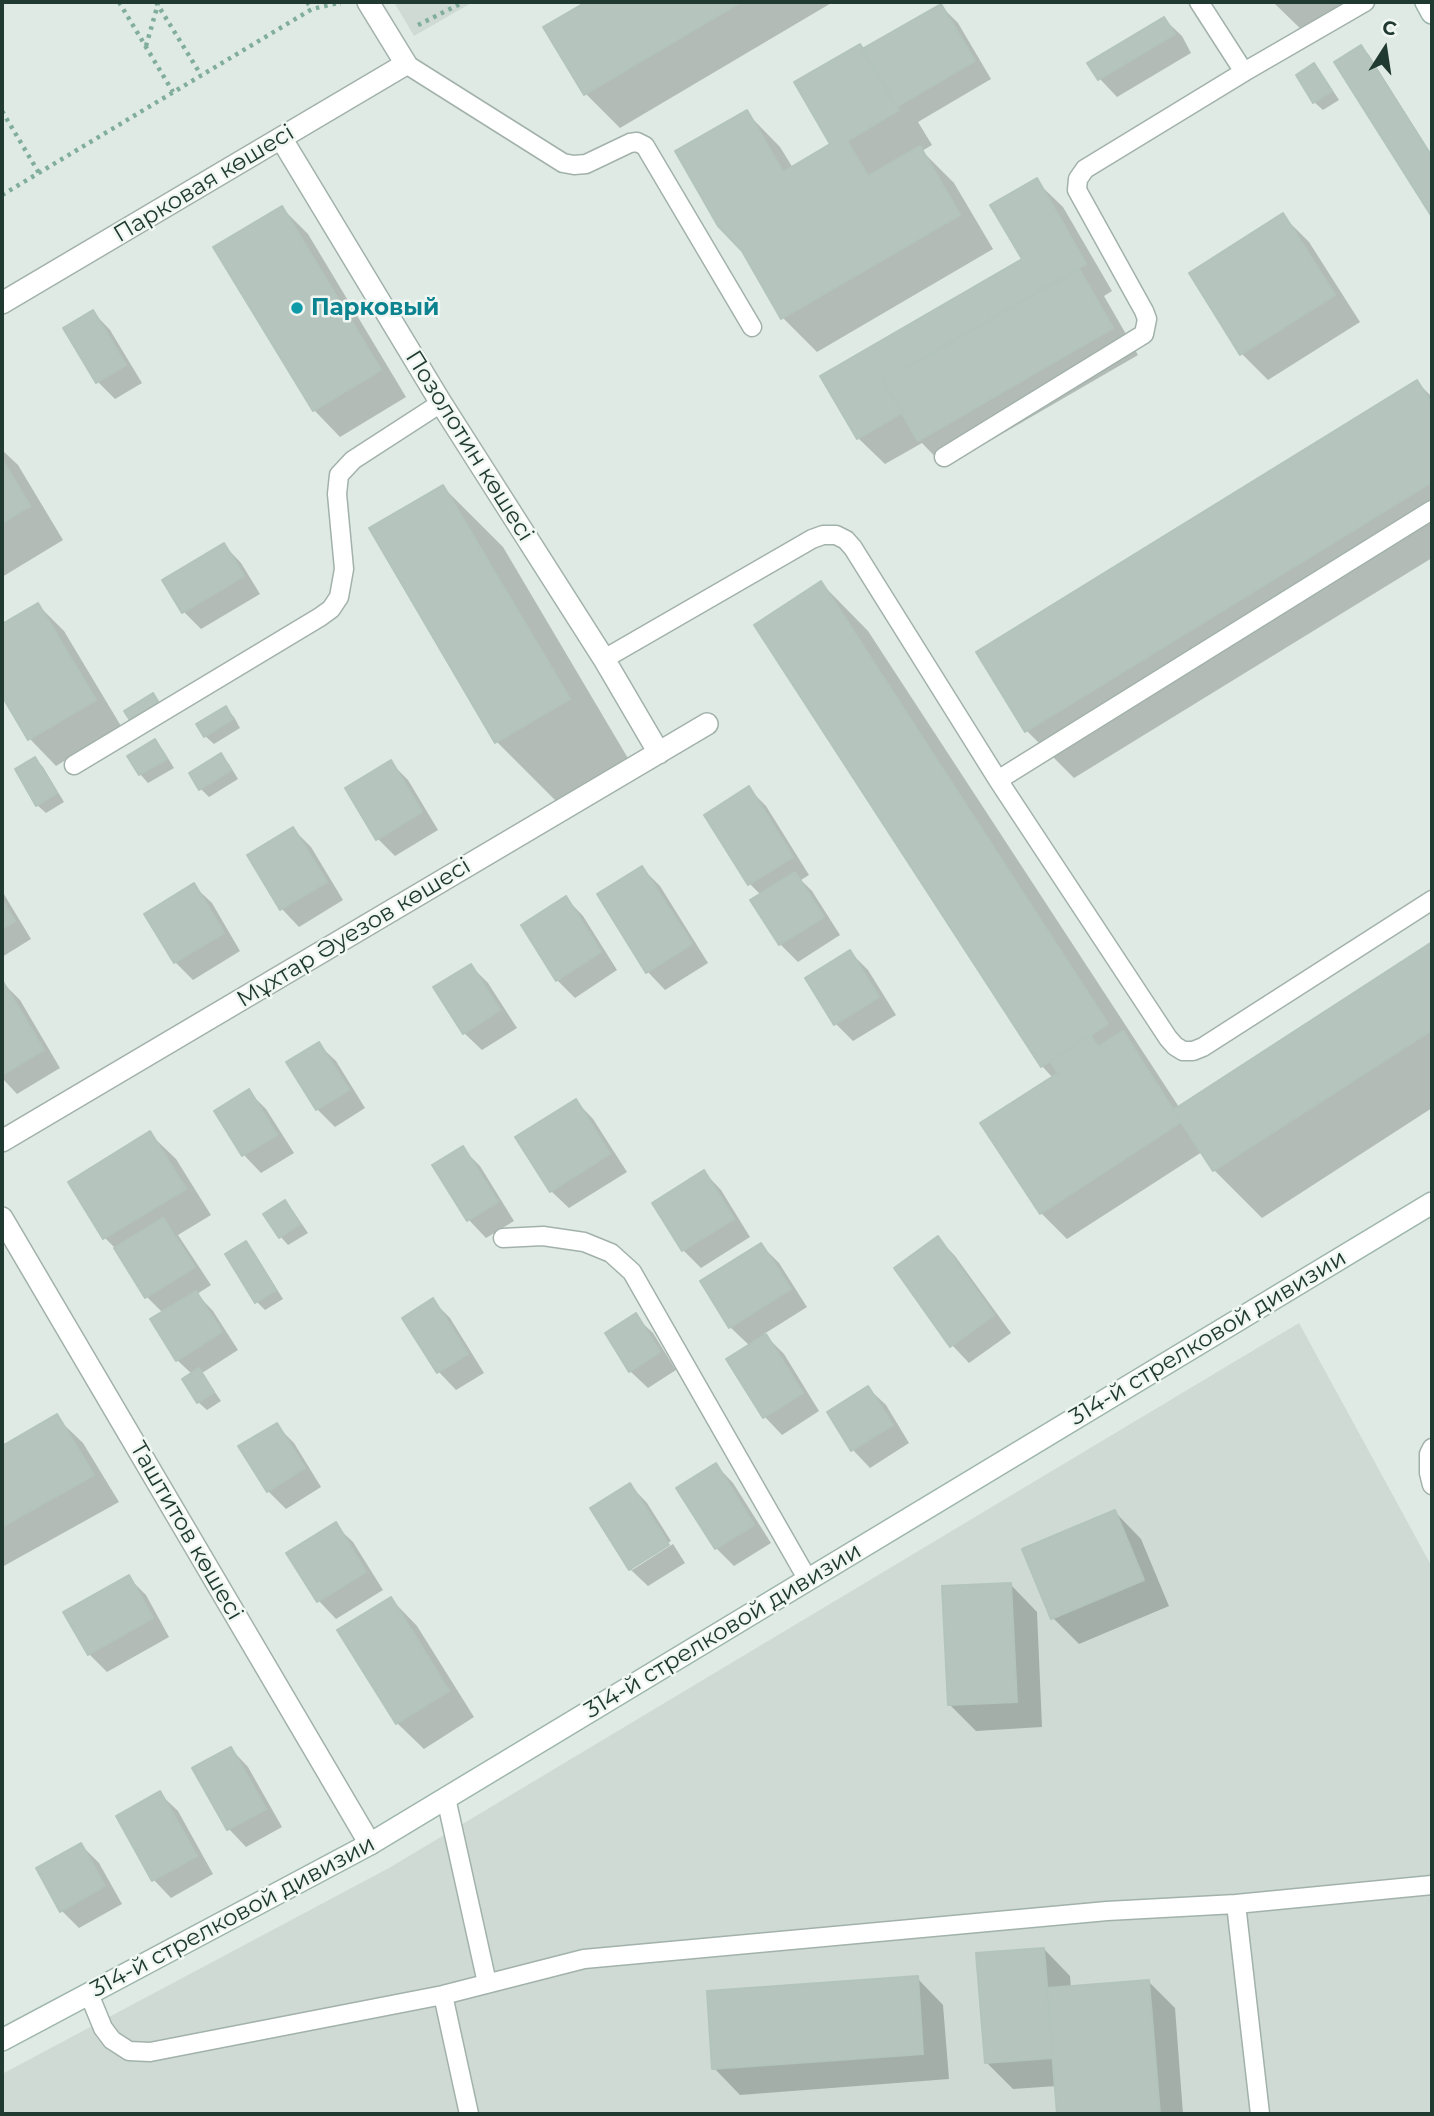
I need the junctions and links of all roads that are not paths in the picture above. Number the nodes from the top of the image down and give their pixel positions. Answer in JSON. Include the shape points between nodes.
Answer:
{"nodes":[{"id":1,"x":368,"y":2,"type":"edge"},
{"id":2,"x":1199,"y":2,"type":"edge"},
{"id":3,"x":1365,"y":2,"type":"edge"},
{"id":4,"x":1426,"y":2,"type":"edge"},
{"id":5,"x":1432,"y":13,"type":"edge"},
{"id":6,"x":406,"y":65,"type":"junction"},
{"id":7,"x":1244,"y":72,"type":"junction"},
{"id":8,"x":281,"y":138,"type":"junction"},
{"id":9,"x":2,"y":303,"type":"edge"},
{"id":10,"x":752,"y":327,"type":"dead end"},
{"id":11,"x":441,"y":403,"type":"junction"},
{"id":12,"x":944,"y":457,"type":"dead end"},
{"id":13,"x":1432,"y":510,"type":"edge"},
{"id":14,"x":604,"y":659,"type":"junction"},
{"id":15,"x":707,"y":724,"type":"dead end"},
{"id":16,"x":660,"y":752,"type":"junction"},
{"id":17,"x":74,"y":765,"type":"dead end"},
{"id":18,"x":998,"y":780,"type":"junction"},
{"id":19,"x":1432,"y":900,"type":"edge"},
{"id":20,"x":2,"y":1141,"type":"edge"},
{"id":21,"x":1432,"y":1203,"type":"edge"},
{"id":22,"x":2,"y":1218,"type":"edge"},
{"id":23,"x":503,"y":1238,"type":"dead end"},
{"id":24,"x":1432,"y":1448,"type":"edge"},
{"id":25,"x":1432,"y":1485,"type":"edge"},
{"id":26,"x":808,"y":1580,"type":"junction"},
{"id":27,"x":446,"y":1798,"type":"junction"},
{"id":28,"x":370,"y":1844,"type":"junction"},
{"id":29,"x":1432,"y":1885,"type":"edge"},
{"id":30,"x":1236,"y":1904,"type":"junction"},
{"id":31,"x":487,"y":1983,"type":"junction"},
{"id":32,"x":89,"y":1994,"type":"junction"},
{"id":33,"x":443,"y":1995,"type":"junction"},
{"id":34,"x":2,"y":2040,"type":"edge"},
{"id":35,"x":469,"y":2114,"type":"edge"},
{"id":36,"x":1260,"y":2114,"type":"edge"}],
"edges":[{"from":1,"to":6,"type":"street"},
{"from":2,"to":7,"type":"lane"},
{"from":3,"to":7,"type":"lane"},
{"from":4,"to":5,"type":"street"},
{"from":6,"to":8,"type":"street","name":"Парковая көшесі"},
{"from":6,"to":10,"type":"lane","via":[[563,163],[586,164],[630,142],[645,146]]},
{"from":7,"to":12,"type":"lane","via":[[1095,162],[1078,179],[1082,202],[1144,311],[1144,334]]},
{"from":8,"to":9,"type":"street","name":"Парковая көшесі"},
{"from":8,"to":11,"type":"street","name":"Позолотин көшесі"},
{"from":11,"to":14,"type":"street","name":"Позолотин көшесі"},
{"from":11,"to":17,"type":"lane","via":[[353,460],[339,475],[344,569],[339,597],[331,609]]},
{"from":13,"to":18,"type":"lane"},
{"from":14,"to":16,"type":"street","name":"Позолотин көшесі"},
{"from":14,"to":18,"type":"lane","via":[[811,540],[836,535],[853,548]]},
{"from":15,"to":16,"type":"street","name":"Мұхтар Әуезов көшесі"},
{"from":16,"to":20,"type":"street","name":"Мұхтар Әуезов көшесі"},
{"from":18,"to":19,"type":"lane","via":[[1168,1038],[1183,1051],[1203,1047]]},
{"from":21,"to":26,"type":"street","name":"314-й стрелковой дивизии"},
{"from":22,"to":28,"type":"street","name":"Таштитов көшесі"},
{"from":23,"to":26,"type":"lane","via":[[542,1236],[583,1242],[611,1253],[632,1272]]},
{"from":24,"to":25,"type":"lane"},
{"from":26,"to":27,"type":"street","name":"314-й стрелковой дивизии"},
{"from":27,"to":28,"type":"street","name":"314-й стрелковой дивизии"},
{"from":27,"to":31,"type":"lane"},
{"from":28,"to":32,"type":"street","name":"314-й стрелковой дивизии"},
{"from":29,"to":30,"type":"lane"},
{"from":30,"to":31,"type":"lane","via":[[1107,1911],[584,1959]]},
{"from":30,"to":36,"type":"lane"},
{"from":31,"to":33,"type":"lane"},
{"from":32,"to":33,"type":"lane","via":[[112,2040],[129,2051],[150,2052]]},
{"from":32,"to":34,"type":"street","name":"314-й стрелковой дивизии"},
{"from":33,"to":35,"type":"lane"}]}
